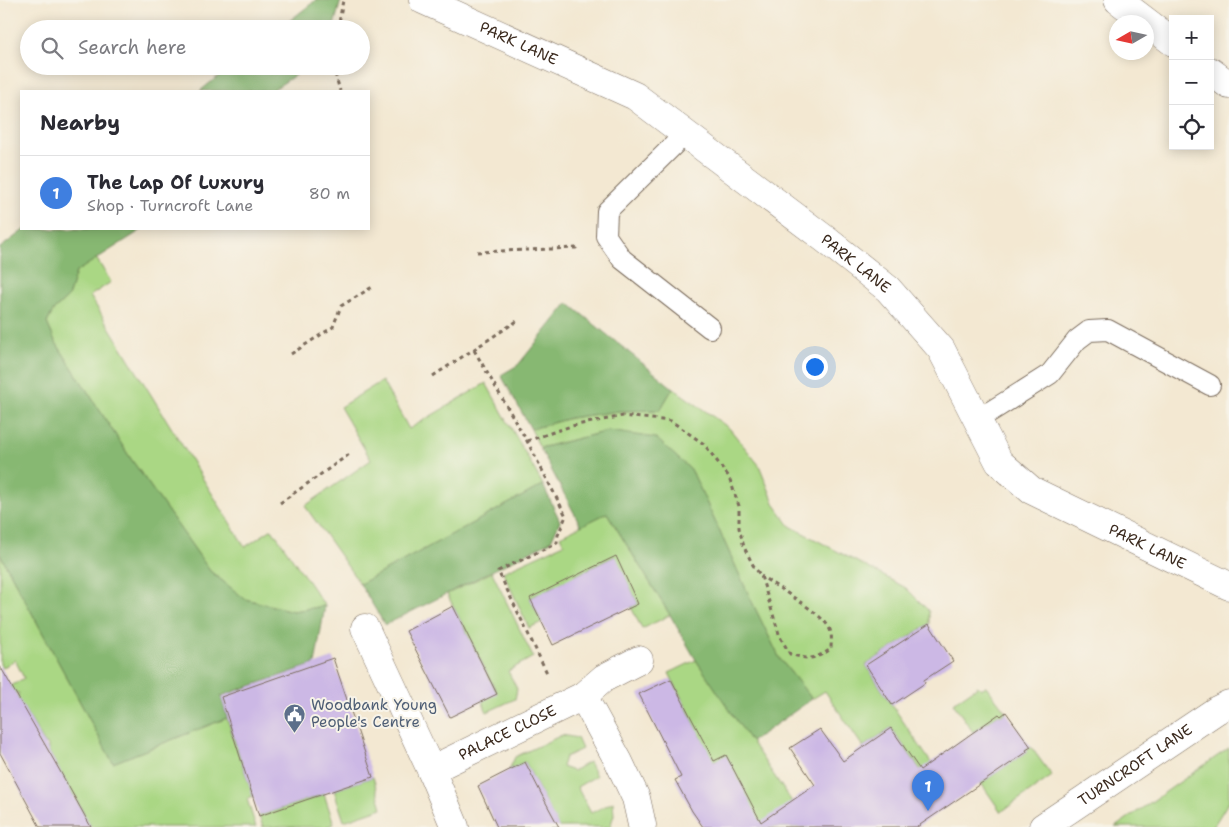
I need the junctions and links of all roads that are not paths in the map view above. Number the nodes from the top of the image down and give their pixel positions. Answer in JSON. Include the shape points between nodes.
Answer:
{"nodes":[{"id":1,"x":423,"y":0,"type":"edge"},
{"id":2,"x":1118,"y":0,"type":"edge"},
{"id":3,"x":1169,"y":39,"type":"edge"},
{"id":4,"x":1214,"y":74,"type":"edge"},
{"id":5,"x":1229,"y":85,"type":"edge"},
{"id":6,"x":685,"y":134,"type":"junction"},
{"id":7,"x":710,"y":328,"type":"dead end"},
{"id":8,"x":1210,"y":385,"type":"dead end"},
{"id":9,"x":977,"y":420,"type":"junction"},
{"id":10,"x":1229,"y":586,"type":"edge"},
{"id":11,"x":365,"y":628,"type":"dead end"},
{"id":12,"x":638,"y":660,"type":"dead end"},
{"id":13,"x":583,"y":696,"type":"junction"},
{"id":14,"x":1229,"y":704,"type":"edge"},
{"id":15,"x":431,"y":770,"type":"junction"},
{"id":16,"x":642,"y":825,"type":"dead end"},
{"id":17,"x":455,"y":827,"type":"edge"},
{"id":18,"x":1042,"y":827,"type":"edge"}],
"edges":[{"from":1,"to":6,"type":"street","name":"PARK LANE","via":[[635,96]]},
{"from":2,"to":3,"type":"street"},
{"from":4,"to":5,"type":"street"},
{"from":6,"to":7,"type":"lane","via":[[607,212],[606,236],[622,259]]},
{"from":6,"to":9,"type":"street","name":"PARK LANE","via":[[888,289],[941,349]]},
{"from":8,"to":9,"type":"lane","via":[[1108,330],[1089,331],[1077,340],[1050,374]]},
{"from":9,"to":10,"type":"street","name":"PARK LANE","via":[[999,462],[1031,490]]},
{"from":11,"to":15,"type":"street"},
{"from":12,"to":13,"type":"street","name":"PALACE CLOSE","via":[[604,678]]},
{"from":13,"to":15,"type":"street","name":"PALACE CLOSE"},
{"from":13,"to":16,"type":"street","via":[[636,798]]},
{"from":14,"to":18,"type":"street","name":"TURNCROFT LANE"},
{"from":15,"to":17,"type":"street"}]}
